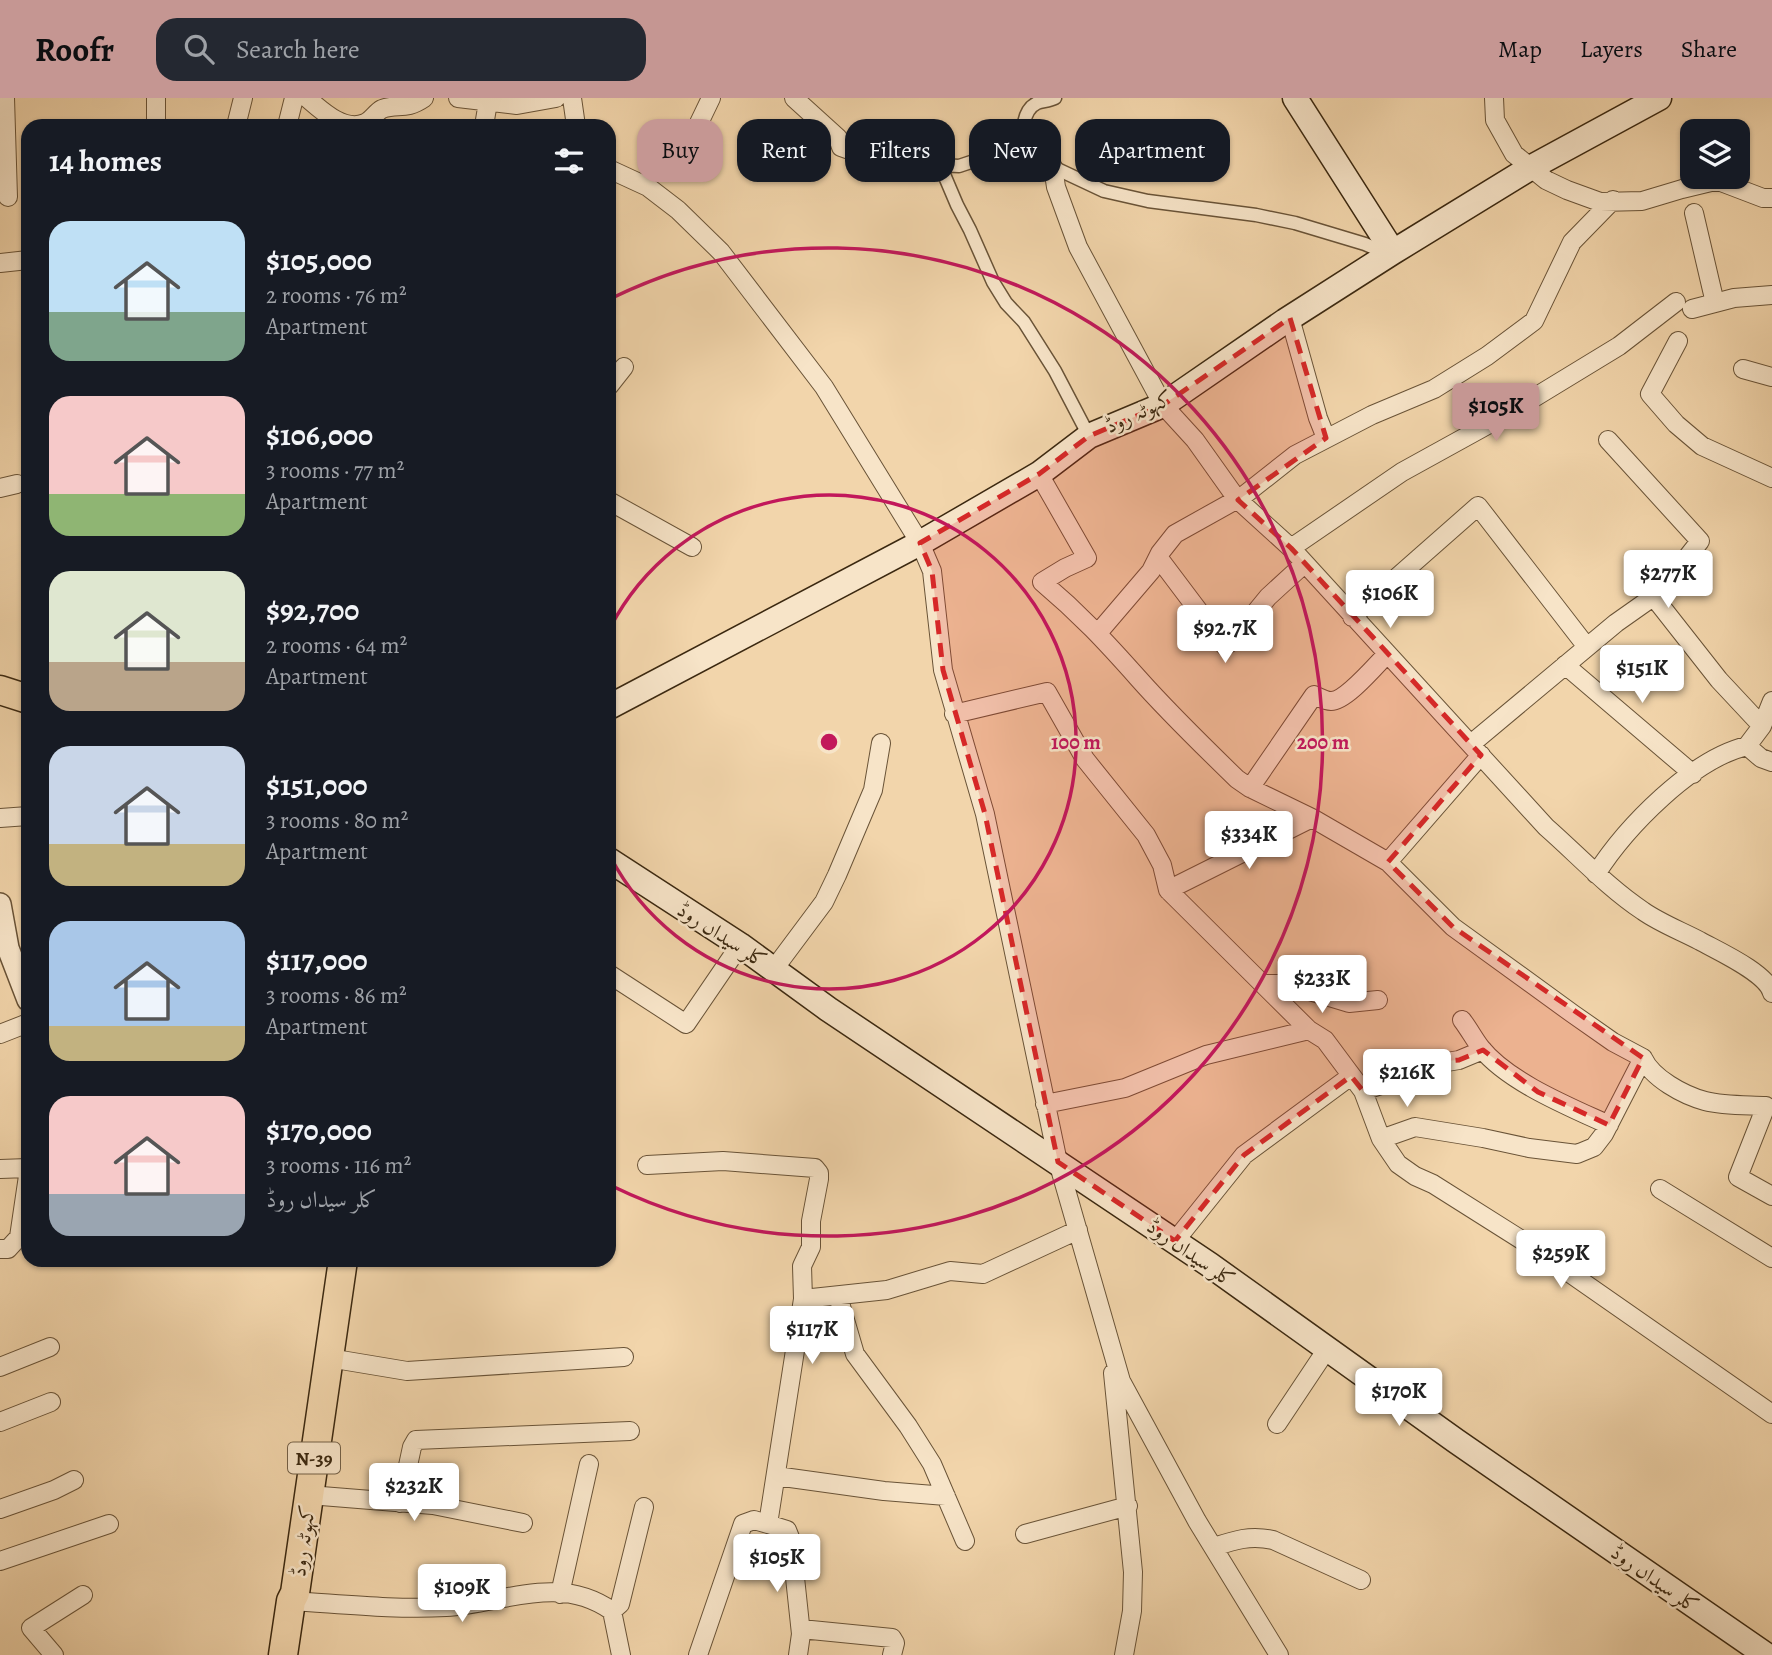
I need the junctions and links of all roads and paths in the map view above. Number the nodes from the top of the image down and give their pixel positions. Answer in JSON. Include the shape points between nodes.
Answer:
{"nodes":[{"id":1,"x":5,"y":98,"type":"edge"},
{"id":2,"x":156,"y":98,"type":"edge"},
{"id":3,"x":243,"y":98,"type":"edge"},
{"id":4,"x":294,"y":98,"type":"edge"},
{"id":5,"x":307,"y":98,"type":"edge"},
{"id":6,"x":424,"y":98,"type":"edge"},
{"id":7,"x":458,"y":98,"type":"edge"},
{"id":8,"x":556,"y":98,"type":"edge"},
{"id":9,"x":572,"y":98,"type":"edge"},
{"id":10,"x":711,"y":98,"type":"edge"},
{"id":11,"x":794,"y":98,"type":"edge"},
{"id":12,"x":1055,"y":98,"type":"edge"},
{"id":13,"x":1295,"y":98,"type":"edge"},
{"id":14,"x":1493,"y":98,"type":"edge"},
{"id":15,"x":1659,"y":98,"type":"edge"},
{"id":16,"x":488,"y":102,"type":"junction"},
{"id":17,"x":156,"y":119,"type":"edge"},
{"id":18,"x":238,"y":119,"type":"edge"},
{"id":19,"x":289,"y":119,"type":"edge"},
{"id":20,"x":335,"y":119,"type":"edge"},
{"id":21,"x":371,"y":119,"type":"edge"},
{"id":22,"x":485,"y":119,"type":"edge"},
{"id":23,"x":575,"y":119,"type":"edge"},
{"id":24,"x":701,"y":119,"type":"edge"},
{"id":25,"x":1026,"y":119,"type":"edge"},
{"id":26,"x":845,"y":148,"type":"edge"},
{"id":27,"x":1530,"y":168,"type":"junction"},
{"id":28,"x":1061,"y":170,"type":"edge"},
{"id":29,"x":616,"y":172,"type":"edge"},
{"id":30,"x":947,"y":182,"type":"edge"},
{"id":31,"x":1056,"y":182,"type":"edge"},
{"id":32,"x":8,"y":197,"type":"dead end"},
{"id":33,"x":1772,"y":198,"type":"edge"},
{"id":34,"x":1613,"y":200,"type":"junction"},
{"id":35,"x":1694,"y":213,"type":"dead end"},
{"id":36,"x":1391,"y":253,"type":"junction"},
{"id":37,"x":21,"y":261,"type":"edge"},
{"id":38,"x":0,"y":263,"type":"edge"},
{"id":39,"x":1772,"y":295,"type":"edge"},
{"id":40,"x":1715,"y":303,"type":"junction"},
{"id":41,"x":1290,"y":318,"type":"junction"},
{"id":42,"x":1678,"y":341,"type":"dead end"},
{"id":43,"x":624,"y":367,"type":"dead end"},
{"id":44,"x":1743,"y":369,"type":"dead end"},
{"id":45,"x":616,"y":377,"type":"edge"},
{"id":46,"x":1772,"y":377,"type":"edge"},
{"id":47,"x":1163,"y":405,"type":"junction"},
{"id":48,"x":1089,"y":436,"type":"junction"},
{"id":49,"x":1326,"y":438,"type":"junction"},
{"id":50,"x":1608,"y":440,"type":"dead end"},
{"id":51,"x":1039,"y":474,"type":"junction"},
{"id":52,"x":1772,"y":478,"type":"edge"},
{"id":53,"x":1237,"y":499,"type":"junction"},
{"id":54,"x":616,"y":505,"type":"edge"},
{"id":55,"x":920,"y":543,"type":"junction"},
{"id":56,"x":692,"y":547,"type":"dead end"},
{"id":57,"x":1291,"y":548,"type":"junction"},
{"id":58,"x":1158,"y":557,"type":"junction"},
{"id":59,"x":1304,"y":564,"type":"junction"},
{"id":60,"x":1653,"y":596,"type":"junction"},
{"id":61,"x":1352,"y":617,"type":"junction"},
{"id":62,"x":1098,"y":633,"type":"junction"},
{"id":63,"x":1587,"y":647,"type":"junction"},
{"id":64,"x":1387,"y":654,"type":"junction"},
{"id":65,"x":1565,"y":665,"type":"junction"},
{"id":66,"x":0,"y":690,"type":"edge"},
{"id":67,"x":21,"y":697,"type":"edge"},
{"id":68,"x":1772,"y":701,"type":"edge"},
{"id":69,"x":616,"y":703,"type":"edge"},
{"id":70,"x":954,"y":714,"type":"junction"},
{"id":71,"x":1766,"y":721,"type":"edge"},
{"id":72,"x":881,"y":743,"type":"dead end"},
{"id":73,"x":1747,"y":746,"type":"junction"},
{"id":74,"x":1476,"y":749,"type":"junction"},
{"id":75,"x":1772,"y":762,"type":"edge"},
{"id":76,"x":1693,"y":774,"type":"junction"},
{"id":77,"x":1250,"y":788,"type":"junction"},
{"id":78,"x":21,"y":816,"type":"edge"},
{"id":79,"x":0,"y":818,"type":"edge"},
{"id":80,"x":1312,"y":818,"type":"junction"},
{"id":81,"x":1388,"y":862,"type":"junction"},
{"id":82,"x":616,"y":865,"type":"edge"},
{"id":83,"x":1596,"y":874,"type":"junction"},
{"id":84,"x":1168,"y":890,"type":"junction"},
{"id":85,"x":0,"y":904,"type":"edge"},
{"id":86,"x":740,"y":945,"type":"junction"},
{"id":87,"x":4,"y":950,"type":"edge"},
{"id":88,"x":774,"y":969,"type":"junction"},
{"id":89,"x":616,"y":979,"type":"edge"},
{"id":90,"x":1262,"y":984,"type":"junction"},
{"id":91,"x":21,"y":985,"type":"edge"},
{"id":92,"x":1772,"y":993,"type":"edge"},
{"id":93,"x":1378,"y":1000,"type":"dead end"},
{"id":94,"x":1462,"y":1020,"type":"dead end"},
{"id":95,"x":21,"y":1026,"type":"edge"},
{"id":96,"x":1309,"y":1030,"type":"junction"},
{"id":97,"x":0,"y":1034,"type":"edge"},
{"id":98,"x":1483,"y":1050,"type":"junction"},
{"id":99,"x":1643,"y":1058,"type":"junction"},
{"id":100,"x":1352,"y":1076,"type":"junction"},
{"id":101,"x":1363,"y":1091,"type":"junction"},
{"id":102,"x":1770,"y":1103,"type":"edge"},
{"id":103,"x":1045,"y":1104,"type":"junction"},
{"id":104,"x":1609,"y":1125,"type":"junction"},
{"id":105,"x":1381,"y":1139,"type":"junction"},
{"id":106,"x":1058,"y":1163,"type":"junction"},
{"id":107,"x":648,"y":1165,"type":"dead end"},
{"id":108,"x":21,"y":1168,"type":"edge"},
{"id":109,"x":0,"y":1169,"type":"edge"},
{"id":110,"x":1660,"y":1189,"type":"dead end"},
{"id":111,"x":1772,"y":1196,"type":"edge"},
{"id":112,"x":21,"y":1223,"type":"edge"},
{"id":113,"x":1078,"y":1230,"type":"junction"},
{"id":114,"x":1175,"y":1241,"type":"junction"},
{"id":115,"x":0,"y":1249,"type":"edge"},
{"id":116,"x":1772,"y":1258,"type":"edge"},
{"id":117,"x":342,"y":1267,"type":"edge"},
{"id":118,"x":838,"y":1296,"type":"junction"},
{"id":119,"x":803,"y":1299,"type":"junction"},
{"id":120,"x":1111,"y":1345,"type":"junction"},
{"id":121,"x":50,"y":1348,"type":"dead end"},
{"id":122,"x":1327,"y":1349,"type":"junction"},
{"id":123,"x":624,"y":1357,"type":"dead end"},
{"id":124,"x":329,"y":1358,"type":"junction"},
{"id":125,"x":0,"y":1367,"type":"edge"},
{"id":126,"x":51,"y":1402,"type":"dead end"},
{"id":127,"x":1772,"y":1414,"type":"edge"},
{"id":128,"x":0,"y":1422,"type":"edge"},
{"id":129,"x":1277,"y":1424,"type":"dead end"},
{"id":130,"x":630,"y":1431,"type":"dead end"},
{"id":131,"x":589,"y":1464,"type":"dead end"},
{"id":132,"x":776,"y":1476,"type":"junction"},
{"id":133,"x":74,"y":1480,"type":"dead end"},
{"id":134,"x":309,"y":1495,"type":"junction"},
{"id":135,"x":946,"y":1496,"type":"junction"},
{"id":136,"x":400,"y":1503,"type":"junction"},
{"id":137,"x":1128,"y":1506,"type":"junction"},
{"id":138,"x":644,"y":1507,"type":"dead end"},
{"id":139,"x":0,"y":1509,"type":"edge"},
{"id":140,"x":523,"y":1523,"type":"dead end"},
{"id":141,"x":109,"y":1524,"type":"dead end"},
{"id":142,"x":768,"y":1524,"type":"junction"},
{"id":143,"x":1025,"y":1534,"type":"dead end"},
{"id":144,"x":965,"y":1541,"type":"dead end"},
{"id":145,"x":1214,"y":1547,"type":"junction"},
{"id":146,"x":0,"y":1561,"type":"edge"},
{"id":147,"x":1361,"y":1580,"type":"dead end"},
{"id":148,"x":560,"y":1594,"type":"junction"},
{"id":149,"x":83,"y":1595,"type":"dead end"},
{"id":150,"x":291,"y":1601,"type":"junction"},
{"id":151,"x":612,"y":1611,"type":"junction"},
{"id":152,"x":801,"y":1629,"type":"junction"},
{"id":153,"x":54,"y":1655,"type":"edge"},
{"id":154,"x":283,"y":1655,"type":"edge"},
{"id":155,"x":621,"y":1655,"type":"edge"},
{"id":156,"x":698,"y":1655,"type":"edge"},
{"id":157,"x":798,"y":1655,"type":"edge"},
{"id":158,"x":892,"y":1655,"type":"edge"},
{"id":159,"x":1124,"y":1655,"type":"edge"},
{"id":160,"x":1279,"y":1655,"type":"edge"},
{"id":161,"x":1766,"y":1655,"type":"edge"}],
"edges":[{"from":1,"to":32,"type":"street"},
{"from":2,"to":17,"type":"street"},
{"from":3,"to":18,"type":"street"},
{"from":4,"to":19,"type":"street"},
{"from":5,"to":20,"type":"street"},
{"from":6,"to":21,"type":"street","via":[[414,106],[382,109]]},
{"from":7,"to":16,"type":"street"},
{"from":8,"to":16,"type":"street","via":[[517,105]]},
{"from":9,"to":23,"type":"street"},
{"from":10,"to":24,"type":"street"},
{"from":11,"to":26,"type":"street"},
{"from":12,"to":25,"type":"street","via":[[1036,103]]},
{"from":13,"to":36,"type":"main road"},
{"from":14,"to":27,"type":"street","via":[[1495,120],[1514,154]]},
{"from":15,"to":27,"type":"main road","name":"کہوٹہ روڈ"},
{"from":16,"to":22,"type":"street"},
{"from":27,"to":34,"type":"street","via":[[1567,190],[1600,202]]},
{"from":27,"to":36,"type":"main road","name":"کہوٹہ روڈ"},
{"from":28,"to":36,"type":"street","via":[[1104,191],[1295,223]]},
{"from":29,"to":55,"type":"street","via":[[648,187],[721,252],[824,387]]},
{"from":30,"to":48,"type":"street","via":[[993,282],[1068,391]]},
{"from":31,"to":47,"type":"street","via":[[1078,247]]},
{"from":33,"to":34,"type":"street","via":[[1711,182],[1642,201]]},
{"from":34,"to":49,"type":"street","via":[[1572,242],[1534,321],[1434,389]]},
{"from":35,"to":40,"type":"street"},
{"from":36,"to":41,"type":"main road","name":"کہوٹہ روڈ"},
{"from":37,"to":38,"type":"street"},
{"from":39,"to":40,"type":"street"},
{"from":40,"to":57,"type":"street","via":[[1684,306],[1510,413],[1402,472]]},
{"from":41,"to":47,"type":"main road","name":"کہوٹہ روڈ"},
{"from":41,"to":49,"type":"street"},
{"from":42,"to":52,"type":"street","via":[[1650,394],[1702,446]]},
{"from":43,"to":45,"type":"street"},
{"from":44,"to":46,"type":"street"},
{"from":47,"to":48,"type":"main road","name":"کہوٹہ روڈ"},
{"from":47,"to":53,"type":"street"},
{"from":48,"to":51,"type":"main road","name":"کہوٹہ روڈ"},
{"from":49,"to":53,"type":"street"},
{"from":50,"to":60,"type":"street","via":[[1700,541]]},
{"from":51,"to":55,"type":"main road","name":"کہوٹہ روڈ"},
{"from":51,"to":62,"type":"street","via":[[1087,558],[1042,582]]},
{"from":53,"to":57,"type":"street"},
{"from":53,"to":58,"type":"street","via":[[1175,534]]},
{"from":54,"to":56,"type":"street"},
{"from":55,"to":69,"type":"main road","name":"کہوٹہ روڈ"},
{"from":55,"to":70,"type":"street","via":[[932,571],[940,653]]},
{"from":57,"to":59,"type":"street"},
{"from":58,"to":59,"type":"street","via":[[1225,646]]},
{"from":58,"to":62,"type":"street"},
{"from":59,"to":61,"type":"street"},
{"from":60,"to":63,"type":"street"},
{"from":60,"to":71,"type":"street","via":[[1719,680]]},
{"from":61,"to":63,"type":"street","via":[[1478,506]]},
{"from":61,"to":64,"type":"street"},
{"from":62,"to":77,"type":"street"},
{"from":63,"to":65,"type":"street"},
{"from":64,"to":74,"type":"street"},
{"from":64,"to":77,"type":"street","via":[[1347,694],[1331,701],[1314,695]]},
{"from":65,"to":74,"type":"street"},
{"from":65,"to":76,"type":"street"},
{"from":66,"to":67,"type":"highway"},
{"from":68,"to":71,"type":"street"},
{"from":70,"to":84,"type":"street","via":[[1047,692],[1085,759],[1146,835],[1162,864]]},
{"from":70,"to":103,"type":"street","via":[[985,814]]},
{"from":71,"to":73,"type":"street"},
{"from":72,"to":88,"type":"street","via":[[873,790],[824,902]]},
{"from":73,"to":75,"type":"street"},
{"from":73,"to":76,"type":"street","via":[[1710,761]]},
{"from":74,"to":81,"type":"street"},
{"from":74,"to":83,"type":"street","via":[[1546,827]]},
{"from":76,"to":83,"type":"street","via":[[1648,809]]},
{"from":77,"to":80,"type":"street"},
{"from":78,"to":79,"type":"street"},
{"from":80,"to":81,"type":"street"},
{"from":80,"to":84,"type":"street"},
{"from":81,"to":99,"type":"street","via":[[1453,927],[1593,1028]]},
{"from":82,"to":86,"type":"main road","name":"کلر سیداں روڈ"},
{"from":83,"to":92,"type":"street","via":[[1644,912],[1737,961],[1770,986]]},
{"from":84,"to":90,"type":"street"},
{"from":85,"to":87,"type":"street"},
{"from":86,"to":88,"type":"main road","name":"کلر سیداں روڈ"},
{"from":86,"to":89,"type":"street","via":[[686,1024]]},
{"from":87,"to":91,"type":"street"},
{"from":88,"to":106,"type":"main road","name":"کلر سیداں روڈ"},
{"from":90,"to":93,"type":"street","via":[[1286,984],[1349,1003]]},
{"from":90,"to":96,"type":"street"},
{"from":94,"to":98,"type":"street"},
{"from":95,"to":97,"type":"street"},
{"from":96,"to":100,"type":"street","via":[[1325,1041]]},
{"from":96,"to":103,"type":"street","via":[[1206,1055],[1125,1088]]},
{"from":98,"to":101,"type":"street","via":[[1459,1060],[1429,1062]]},
{"from":98,"to":104,"type":"street","via":[[1538,1092]]},
{"from":99,"to":102,"type":"street","via":[[1648,1070],[1704,1101]]},
{"from":99,"to":104,"type":"street"},
{"from":100,"to":101,"type":"street"},
{"from":100,"to":114,"type":"street","via":[[1244,1155]]},
{"from":101,"to":105,"type":"street"},
{"from":102,"to":111,"type":"street","via":[[1738,1177]]},
{"from":103,"to":106,"type":"street"},
{"from":104,"to":105,"type":"street","via":[[1594,1147],[1577,1154],[1415,1127]]},
{"from":105,"to":127,"type":"street","via":[[1398,1164],[1415,1176],[1528,1244]]},
{"from":106,"to":113,"type":"street"},
{"from":106,"to":114,"type":"main road","name":"کلر سیداں روڈ"},
{"from":107,"to":119,"type":"street","via":[[723,1161],[815,1168],[819,1179],[810,1221],[811,1247],[802,1266]]},
{"from":108,"to":109,"type":"street"},
{"from":110,"to":116,"type":"street"},
{"from":112,"to":115,"type":"street","via":[[19,1237],[8,1249]]},
{"from":113,"to":118,"type":"street","via":[[984,1274],[950,1271],[887,1290]]},
{"from":113,"to":120,"type":"street"},
{"from":114,"to":122,"type":"main road","name":"کلر سیداں روڈ"},
{"from":117,"to":124,"type":"highway","name":"کہوٹہ روڈ","number":"N-39"},
{"from":118,"to":119,"type":"street"},
{"from":118,"to":135,"type":"street","via":[[855,1354],[908,1426]]},
{"from":119,"to":132,"type":"street"},
{"from":120,"to":137,"type":"street"},
{"from":120,"to":145,"type":"street","via":[[1121,1381]]},
{"from":121,"to":125,"type":"street"},
{"from":122,"to":129,"type":"street"},
{"from":122,"to":161,"type":"main road","name":"کلر سیداں روڈ"},
{"from":123,"to":124,"type":"street","via":[[407,1371]]},
{"from":124,"to":134,"type":"highway","name":"کہوٹہ روڈ","number":"N-39"},
{"from":126,"to":128,"type":"street"},
{"from":130,"to":136,"type":"street","via":[[416,1440]]},
{"from":131,"to":148,"type":"street"},
{"from":132,"to":135,"type":"street"},
{"from":132,"to":142,"type":"street"},
{"from":133,"to":139,"type":"street"},
{"from":134,"to":136,"type":"street"},
{"from":134,"to":150,"type":"highway","name":"کہوٹہ روڈ","number":"N-39"},
{"from":135,"to":144,"type":"street"},
{"from":136,"to":140,"type":"street"},
{"from":137,"to":143,"type":"street"},
{"from":137,"to":159,"type":"street","via":[[1133,1598]]},
{"from":138,"to":151,"type":"street","via":[[620,1604]]},
{"from":141,"to":146,"type":"street"},
{"from":142,"to":152,"type":"street","via":[[787,1530],[791,1540]]},
{"from":142,"to":156,"type":"street","via":[[754,1520],[743,1524]]},
{"from":145,"to":147,"type":"street","via":[[1245,1537],[1266,1538]]},
{"from":145,"to":160,"type":"street"},
{"from":148,"to":150,"type":"street","via":[[531,1592],[448,1607]]},
{"from":148,"to":151,"type":"street","via":[[583,1597]]},
{"from":149,"to":153,"type":"street","via":[[31,1628]]},
{"from":150,"to":154,"type":"highway","name":"کہوٹہ روڈ","number":"N-39"},
{"from":151,"to":155,"type":"street"},
{"from":152,"to":157,"type":"street"},
{"from":152,"to":158,"type":"street","via":[[892,1638]]}]}
